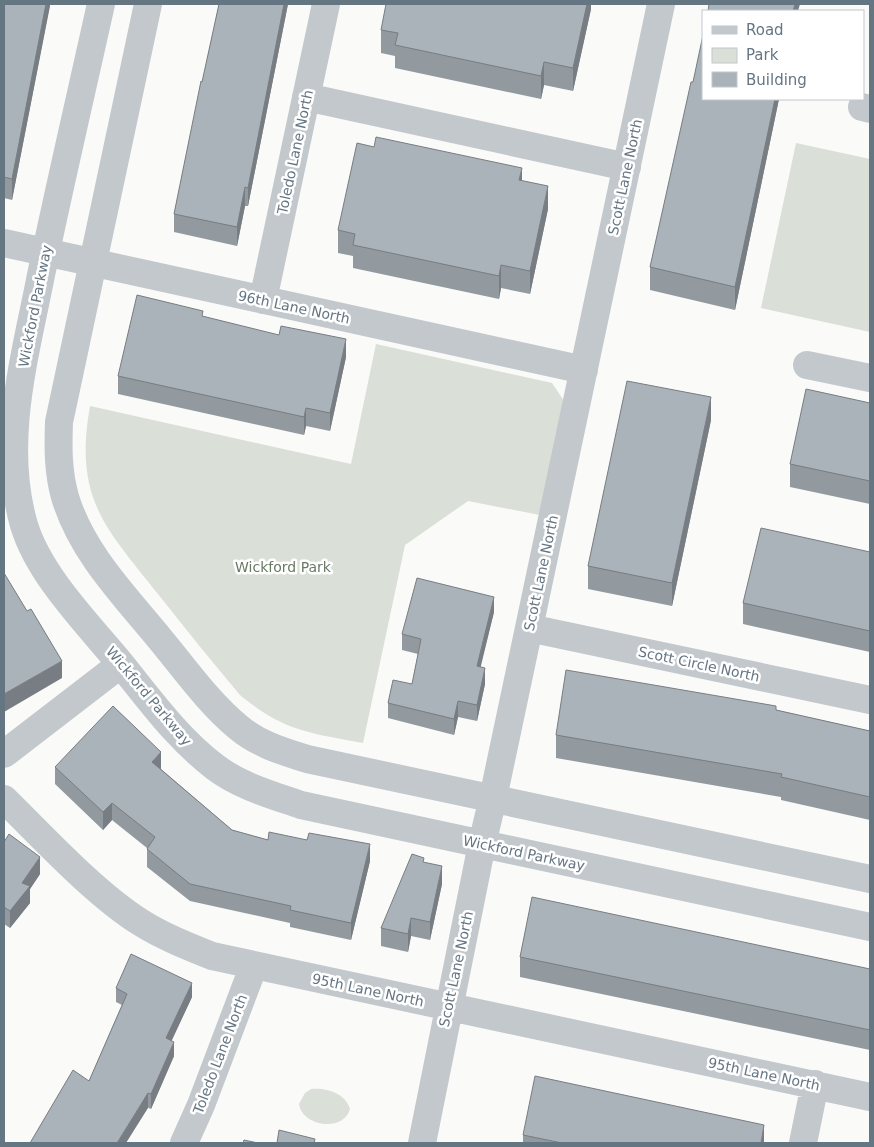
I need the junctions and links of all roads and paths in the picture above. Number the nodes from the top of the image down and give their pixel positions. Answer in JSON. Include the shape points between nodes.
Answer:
{"nodes":[{"id":1,"x":101,"y":4,"type":"edge"},
{"id":2,"x":148,"y":4,"type":"edge"},
{"id":3,"x":326,"y":4,"type":"edge"},
{"id":4,"x":661,"y":4,"type":"edge"},
{"id":5,"x":306,"y":98,"type":"junction"},
{"id":6,"x":627,"y":167,"type":"junction"},
{"id":7,"x":4,"y":243,"type":"edge"},
{"id":8,"x":46,"y":252,"type":"junction"},
{"id":9,"x":94,"y":263,"type":"junction"},
{"id":10,"x":263,"y":300,"type":"junction"},
{"id":11,"x":807,"y":365,"type":"dead end"},
{"id":12,"x":584,"y":370,"type":"junction"},
{"id":13,"x":870,"y":378,"type":"edge"},
{"id":14,"x":529,"y":628,"type":"junction"},
{"id":15,"x":121,"y":664,"type":"junction"},
{"id":16,"x":870,"y":700,"type":"edge"},
{"id":17,"x":4,"y":754,"type":"edge"},
{"id":18,"x":493,"y":798,"type":"junction"},
{"id":19,"x":4,"y":799,"type":"edge"},
{"id":20,"x":482,"y":844,"type":"junction"},
{"id":21,"x":870,"y":879,"type":"edge"},
{"id":22,"x":870,"y":927,"type":"edge"},
{"id":23,"x":254,"y":965,"type":"junction"},
{"id":24,"x":449,"y":1007,"type":"junction"},
{"id":25,"x":815,"y":1084,"type":"junction"},
{"id":26,"x":870,"y":1097,"type":"edge"},
{"id":27,"x":184,"y":1143,"type":"edge"},
{"id":28,"x":422,"y":1143,"type":"edge"},
{"id":29,"x":802,"y":1143,"type":"edge"}],
"edges":[{"from":1,"to":8,"type":"street","name":"Wickford Parkway"},
{"from":2,"to":9,"type":"street"},
{"from":3,"to":5,"type":"street","name":"Toledo Lane North"},
{"from":4,"to":6,"type":"street","name":"Scott Lane North"},
{"from":5,"to":6,"type":"street"},
{"from":5,"to":10,"type":"street","name":"Toledo Lane North"},
{"from":6,"to":12,"type":"street","name":"Scott Lane North"},
{"from":7,"to":8,"type":"street","name":"96th Lane North"},
{"from":8,"to":9,"type":"street","name":"96th Lane North"},
{"from":8,"to":15,"type":"street","name":"Wickford Parkway","via":[[14,415],[11,448],[13,485],[24,527],[41,561]]},
{"from":9,"to":10,"type":"street","name":"96th Lane North"},
{"from":9,"to":18,"type":"street","via":[[59,422],[58,461],[65,497],[79,532],[97,562],[209,699],[240,728],[270,747],[307,759]]},
{"from":10,"to":12,"type":"street","name":"96th Lane North"},
{"from":11,"to":13,"type":"street"},
{"from":12,"to":14,"type":"street","name":"Scott Lane North"},
{"from":14,"to":16,"type":"street","name":"Scott Circle North"},
{"from":14,"to":18,"type":"street","name":"Scott Lane North"},
{"from":15,"to":17,"type":"street"},
{"from":15,"to":20,"type":"street","name":"Wickford Parkway","via":[[179,736],[217,768],[257,790],[301,805]]},
{"from":18,"to":20,"type":"street","name":"Scott Lane North"},
{"from":18,"to":21,"type":"street"},
{"from":19,"to":23,"type":"street","name":"95th Lane North","via":[[105,895],[138,921],[167,938],[212,956]]},
{"from":20,"to":22,"type":"street","name":"Wickford Parkway"},
{"from":20,"to":24,"type":"street","name":"Scott Lane North"},
{"from":23,"to":24,"type":"street","name":"95th Lane North"},
{"from":23,"to":27,"type":"street","name":"Toledo Lane North"},
{"from":24,"to":25,"type":"street","name":"95th Lane North"},
{"from":24,"to":28,"type":"street","name":"Scott Lane North"},
{"from":25,"to":26,"type":"street","name":"95th Lane North"},
{"from":25,"to":29,"type":"street"}]}
